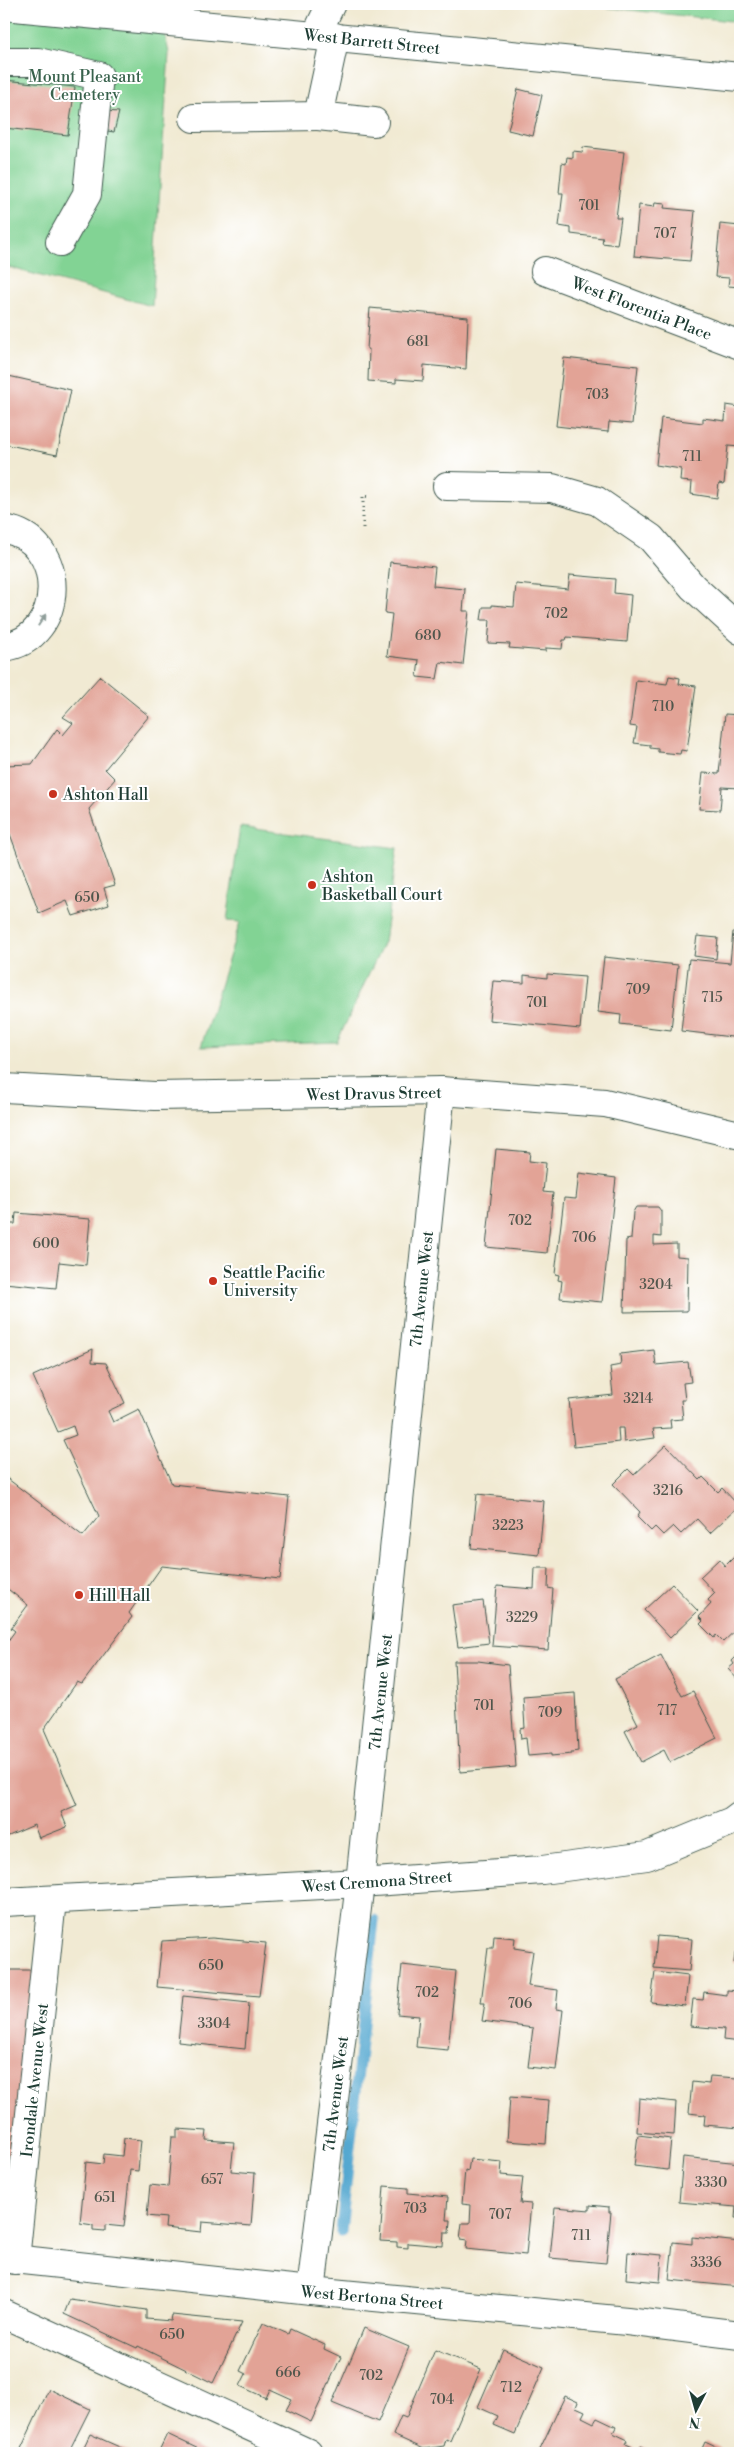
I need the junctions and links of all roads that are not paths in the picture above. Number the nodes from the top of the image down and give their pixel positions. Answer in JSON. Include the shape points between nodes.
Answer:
{"nodes":[{"id":1,"x":331,"y":4,"type":"edge"},
{"id":2,"x":4,"y":6,"type":"edge"},
{"id":3,"x":326,"y":36,"type":"junction"},
{"id":4,"x":4,"y":62,"type":"edge"},
{"id":5,"x":740,"y":77,"type":"edge"},
{"id":6,"x":318,"y":116,"type":"junction"},
{"id":7,"x":194,"y":118,"type":"dead end"},
{"id":8,"x":374,"y":122,"type":"dead end"},
{"id":9,"x":60,"y":242,"type":"dead end"},
{"id":10,"x":545,"y":271,"type":"dead end"},
{"id":11,"x":740,"y":345,"type":"edge"},
{"id":12,"x":447,"y":486,"type":"dead end"},
{"id":13,"x":4,"y":529,"type":"edge"},
{"id":14,"x":740,"y":630,"type":"edge"},
{"id":15,"x":4,"y":647,"type":"edge"},
{"id":16,"x":4,"y":1088,"type":"edge"},
{"id":17,"x":441,"y":1091,"type":"junction"},
{"id":18,"x":740,"y":1135,"type":"edge"},
{"id":19,"x":740,"y":1815,"type":"edge"},
{"id":20,"x":360,"y":1883,"type":"junction"},
{"id":21,"x":52,"y":1900,"type":"junction"},
{"id":22,"x":4,"y":1902,"type":"edge"},
{"id":23,"x":10,"y":2259,"type":"edge"},
{"id":24,"x":311,"y":2291,"type":"junction"},
{"id":25,"x":4,"y":2314,"type":"edge"},
{"id":26,"x":704,"y":2331,"type":"junction"},
{"id":27,"x":740,"y":2336,"type":"edge"},
{"id":28,"x":740,"y":2351,"type":"edge"},
{"id":29,"x":308,"y":2453,"type":"edge"}],
"edges":[{"from":1,"to":3,"type":"street"},
{"from":2,"to":3,"type":"street","name":"West Barrett Street"},
{"from":3,"to":5,"type":"street","name":"West Barrett Street"},
{"from":3,"to":6,"type":"street"},
{"from":4,"to":9,"type":"street","via":[[38,62],[99,76],[87,194]]},
{"from":6,"to":7,"type":"street"},
{"from":6,"to":8,"type":"street"},
{"from":10,"to":11,"type":"street","name":"West Florentia Place"},
{"from":12,"to":14,"type":"street","via":[[552,488],[597,501],[651,538],[693,587]]},
{"from":15,"to":13,"type":"street","one_way":true,"via":[[25,639],[43,621],[52,599],[50,570],[42,553],[27,538]]},
{"from":16,"to":17,"type":"street","name":"West Dravus Street","via":[[155,1096]]},
{"from":17,"to":18,"type":"street","name":"West Dravus Street","via":[[605,1103]]},
{"from":17,"to":20,"type":"street","name":"7th Avenue West"},
{"from":19,"to":20,"type":"street","name":"West Cremona Street","via":[[648,1856],[542,1870]]},
{"from":20,"to":21,"type":"street","name":"West Cremona Street"},
{"from":20,"to":24,"type":"street","name":"7th Avenue West"},
{"from":21,"to":22,"type":"street","name":"West Cremona Street"},
{"from":21,"to":23,"type":"street","name":"Irondale Avenue West"},
{"from":23,"to":24,"type":"street","name":"West Bertona Street"},
{"from":24,"to":26,"type":"street","name":"West Bertona Street"},
{"from":25,"to":29,"type":"street"},
{"from":26,"to":27,"type":"street","name":"West Bertona Street"},
{"from":26,"to":28,"type":"street"}]}
